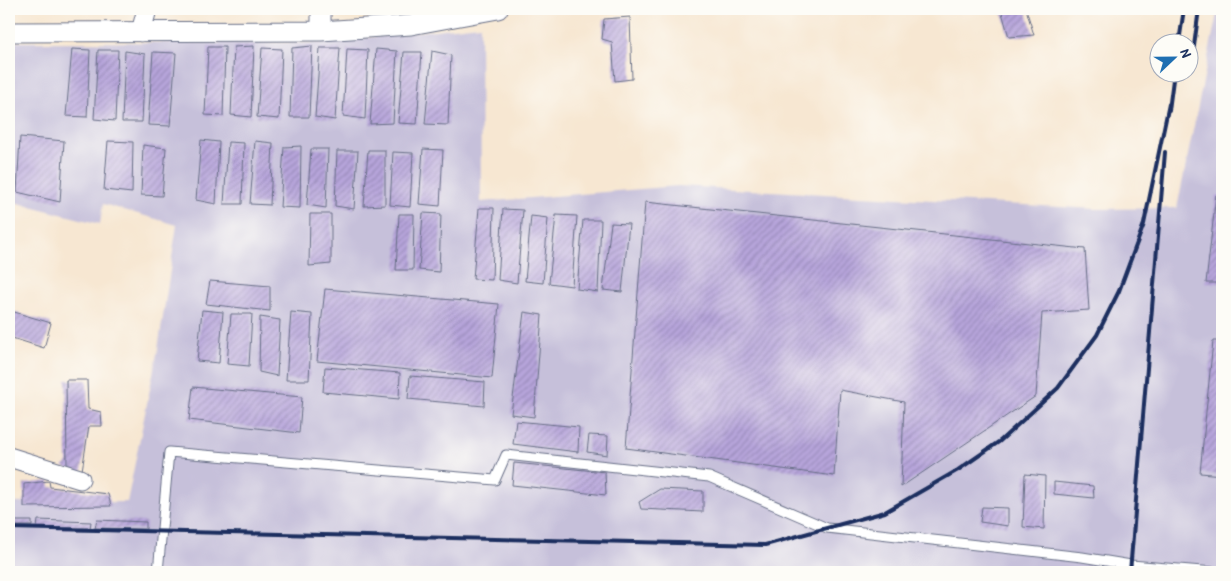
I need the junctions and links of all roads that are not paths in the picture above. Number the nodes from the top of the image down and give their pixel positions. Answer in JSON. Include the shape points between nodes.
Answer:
{"nodes":[{"id":1,"x":148,"y":9,"type":"edge"},
{"id":2,"x":321,"y":9,"type":"edge"},
{"id":3,"x":498,"y":9,"type":"edge"},
{"id":4,"x":321,"y":31,"type":"junction"},
{"id":5,"x":9,"y":32,"type":"edge"},
{"id":6,"x":142,"y":32,"type":"junction"},
{"id":7,"x":9,"y":457,"type":"edge"},
{"id":8,"x":80,"y":480,"type":"dead end"},
{"id":9,"x":158,"y":572,"type":"edge"},
{"id":10,"x":1214,"y":572,"type":"edge"}],
"edges":[{"from":1,"to":6,"type":"street"},
{"from":2,"to":4,"type":"street"},
{"from":3,"to":4,"type":"street","via":[[411,24]]},
{"from":4,"to":6,"type":"street"},
{"from":5,"to":6,"type":"street"},
{"from":7,"to":8,"type":"street"},
{"from":9,"to":10,"type":"lane","via":[[169,452],[494,480],[506,455],[709,477],[827,528]]}]}
